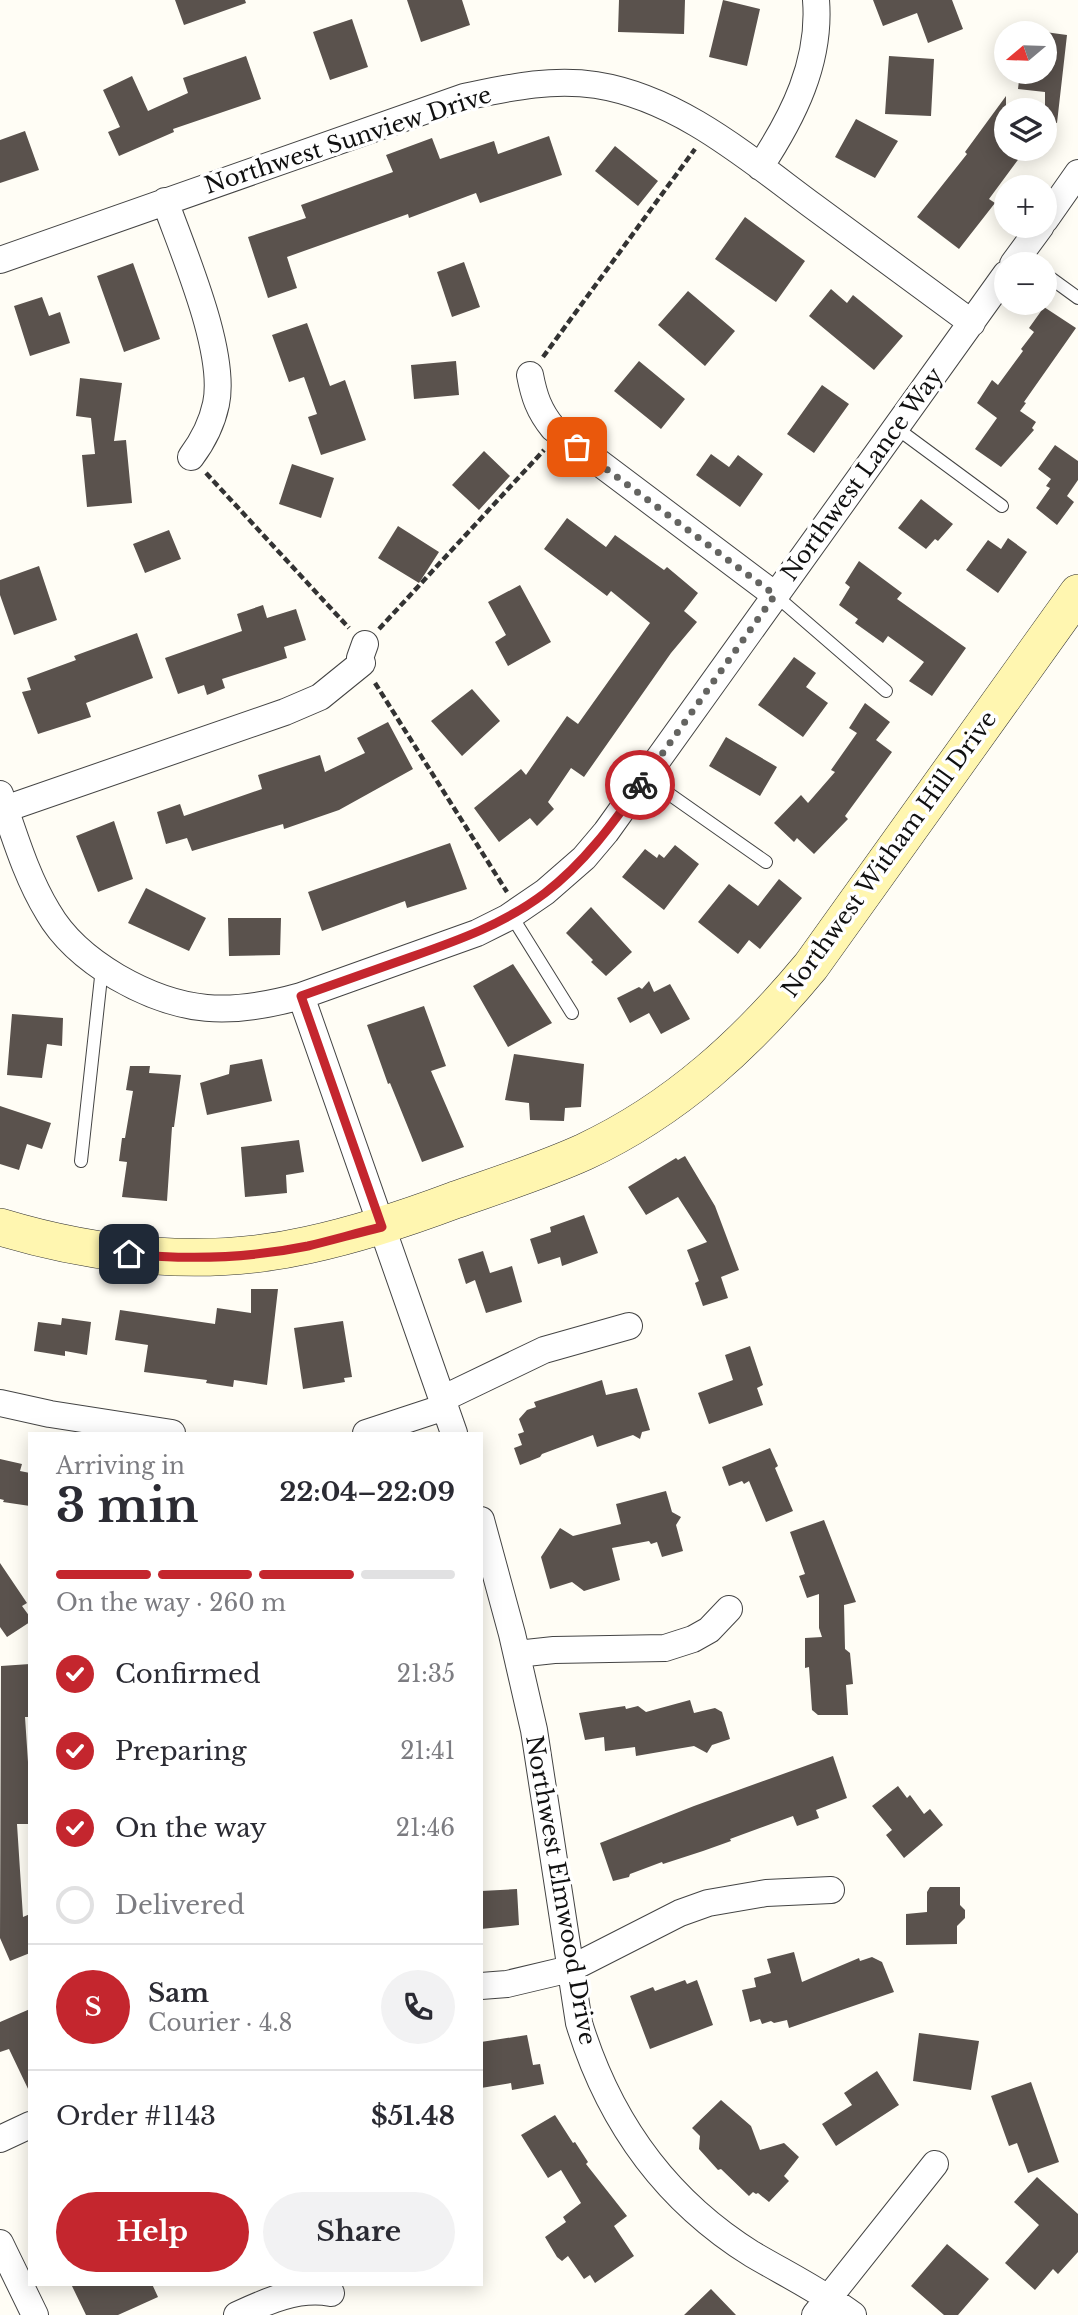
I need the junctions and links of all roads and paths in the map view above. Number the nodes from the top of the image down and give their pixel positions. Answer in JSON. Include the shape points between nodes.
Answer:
{"nodes":[{"id":1,"x":816,"y":0,"type":"edge"},
{"id":2,"x":708,"y":131,"type":"junction"},
{"id":3,"x":760,"y":167,"type":"junction"},
{"id":4,"x":1078,"y":173,"type":"edge"},
{"id":5,"x":165,"y":201,"type":"junction"},
{"id":6,"x":1057,"y":203,"type":"edge"},
{"id":7,"x":0,"y":260,"type":"edge"},
{"id":8,"x":1057,"y":283,"type":"edge"},
{"id":9,"x":994,"y":295,"type":"edge"},
{"id":10,"x":1078,"y":298,"type":"edge"},
{"id":11,"x":972,"y":323,"type":"junction"},
{"id":12,"x":530,"y":375,"type":"joint"},
{"id":13,"x":895,"y":427,"type":"junction"},
{"id":14,"x":559,"y":433,"type":"junction"},
{"id":15,"x":191,"y":457,"type":"joint"},
{"id":16,"x":1002,"y":506,"type":"dead end"},
{"id":17,"x":1078,"y":593,"type":"edge"},
{"id":18,"x":775,"y":595,"type":"junction"},
{"id":19,"x":364,"y":654,"type":"junction"},
{"id":20,"x":886,"y":691,"type":"dead end"},
{"id":21,"x":645,"y":777,"type":"junction"},
{"id":22,"x":3,"y":802,"type":"edge"},
{"id":23,"x":766,"y":862,"type":"dead end"},
{"id":24,"x":515,"y":913,"type":"junction"},
{"id":25,"x":102,"y":968,"type":"junction"},
{"id":26,"x":301,"y":996,"type":"junction"},
{"id":27,"x":572,"y":1013,"type":"dead end"},
{"id":28,"x":81,"y":1161,"type":"dead end"},
{"id":29,"x":0,"y":1227,"type":"edge"},
{"id":30,"x":382,"y":1227,"type":"junction"},
{"id":31,"x":629,"y":1326,"type":"dead end"},
{"id":32,"x":0,"y":1403,"type":"edge"},
{"id":33,"x":444,"y":1403,"type":"junction"},
{"id":34,"x":166,"y":1432,"type":"edge"},
{"id":35,"x":369,"y":1432,"type":"edge"},
{"id":36,"x":454,"y":1432,"type":"edge"},
{"id":37,"x":483,"y":1527,"type":"edge"},
{"id":38,"x":729,"y":1609,"type":"dead end"},
{"id":39,"x":517,"y":1654,"type":"junction"},
{"id":40,"x":831,"y":1890,"type":"dead end"},
{"id":41,"x":570,"y":1969,"type":"junction"},
{"id":42,"x":483,"y":1986,"type":"edge"},
{"id":43,"x":28,"y":2126,"type":"edge"},
{"id":44,"x":0,"y":2139,"type":"edge"},
{"id":45,"x":935,"y":2164,"type":"dead end"},
{"id":46,"x":0,"y":2242,"type":"edge"},
{"id":47,"x":331,"y":2293,"type":"dead end"},
{"id":48,"x":822,"y":2306,"type":"edge"},
{"id":49,"x":34,"y":2315,"type":"edge"},
{"id":50,"x":237,"y":2315,"type":"edge"},
{"id":51,"x":852,"y":2315,"type":"edge"}],
"edges":[{"from":1,"to":3,"type":"street","via":[[808,73],[792,114]]},
{"from":2,"to":3,"type":"street","name":"Northwest Sunview Drive"},
{"from":2,"to":5,"type":"street","name":"Northwest Sunview Drive","via":[[643,98],[598,85],[517,86],[464,97]]},
{"from":2,"to":12,"type":"path"},
{"from":3,"to":11,"type":"street","name":"Northwest Sunview Drive"},
{"from":4,"to":6,"type":"street"},
{"from":5,"to":7,"type":"street","name":"Northwest Sunview Drive"},
{"from":5,"to":15,"type":"street","via":[[199,298],[218,373],[217,403],[208,431]]},
{"from":8,"to":10,"type":"lane"},
{"from":9,"to":11,"type":"street","name":"Northwest Lance Way"},
{"from":11,"to":13,"type":"street","name":"Northwest Lance Way"},
{"from":12,"to":14,"type":"street","via":[[542,415]]},
{"from":13,"to":16,"type":"lane"},
{"from":13,"to":18,"type":"street","name":"Northwest Lance Way"},
{"from":14,"to":18,"type":"street"},
{"from":14,"to":19,"type":"path"},
{"from":15,"to":19,"type":"path"},
{"from":17,"to":30,"type":"street","name":"Northwest Witham Hill Drive","via":[[811,965],[733,1052],[642,1120],[585,1151]]},
{"from":18,"to":20,"type":"lane"},
{"from":18,"to":21,"type":"street","name":"Northwest Lance Way"},
{"from":19,"to":22,"type":"street","via":[[320,697],[285,712]]},
{"from":19,"to":24,"type":"path"},
{"from":21,"to":23,"type":"lane"},
{"from":21,"to":24,"type":"street","name":"Northwest Lance Way","via":[[584,858]]},
{"from":22,"to":25,"type":"street","via":[[19,850],[50,916],[74,945]]},
{"from":24,"to":26,"type":"street","name":"Northwest Lance Way","via":[[477,933]]},
{"from":24,"to":27,"type":"lane"},
{"from":25,"to":26,"type":"street","via":[[140,990],[186,1006],[247,1008]]},
{"from":25,"to":28,"type":"lane"},
{"from":26,"to":30,"type":"street"},
{"from":29,"to":30,"type":"street","name":"Northwest Witham Hill Drive","via":[[106,1252],[218,1256],[307,1246]]},
{"from":30,"to":33,"type":"street"},
{"from":31,"to":33,"type":"street","via":[[544,1350]]},
{"from":32,"to":34,"type":"street"},
{"from":33,"to":35,"type":"street"},
{"from":33,"to":36,"type":"street"},
{"from":37,"to":39,"type":"street","name":"Northwest Elmwood Drive"},
{"from":38,"to":39,"type":"street","via":[[709,1630],[665,1648]]},
{"from":39,"to":41,"type":"street","name":"Northwest Elmwood Drive","via":[[534,1730]]},
{"from":40,"to":41,"type":"street","via":[[766,1893],[709,1903]]},
{"from":41,"to":42,"type":"street"},
{"from":41,"to":48,"type":"street","name":"Northwest Elmwood Drive","via":[[590,2057],[633,2142],[695,2211]]},
{"from":43,"to":44,"type":"street"},
{"from":45,"to":48,"type":"street"},
{"from":46,"to":49,"type":"street"},
{"from":47,"to":50,"type":"street","via":[[277,2298]]},
{"from":48,"to":51,"type":"street","name":"Northwest Elmwood Drive"}]}
